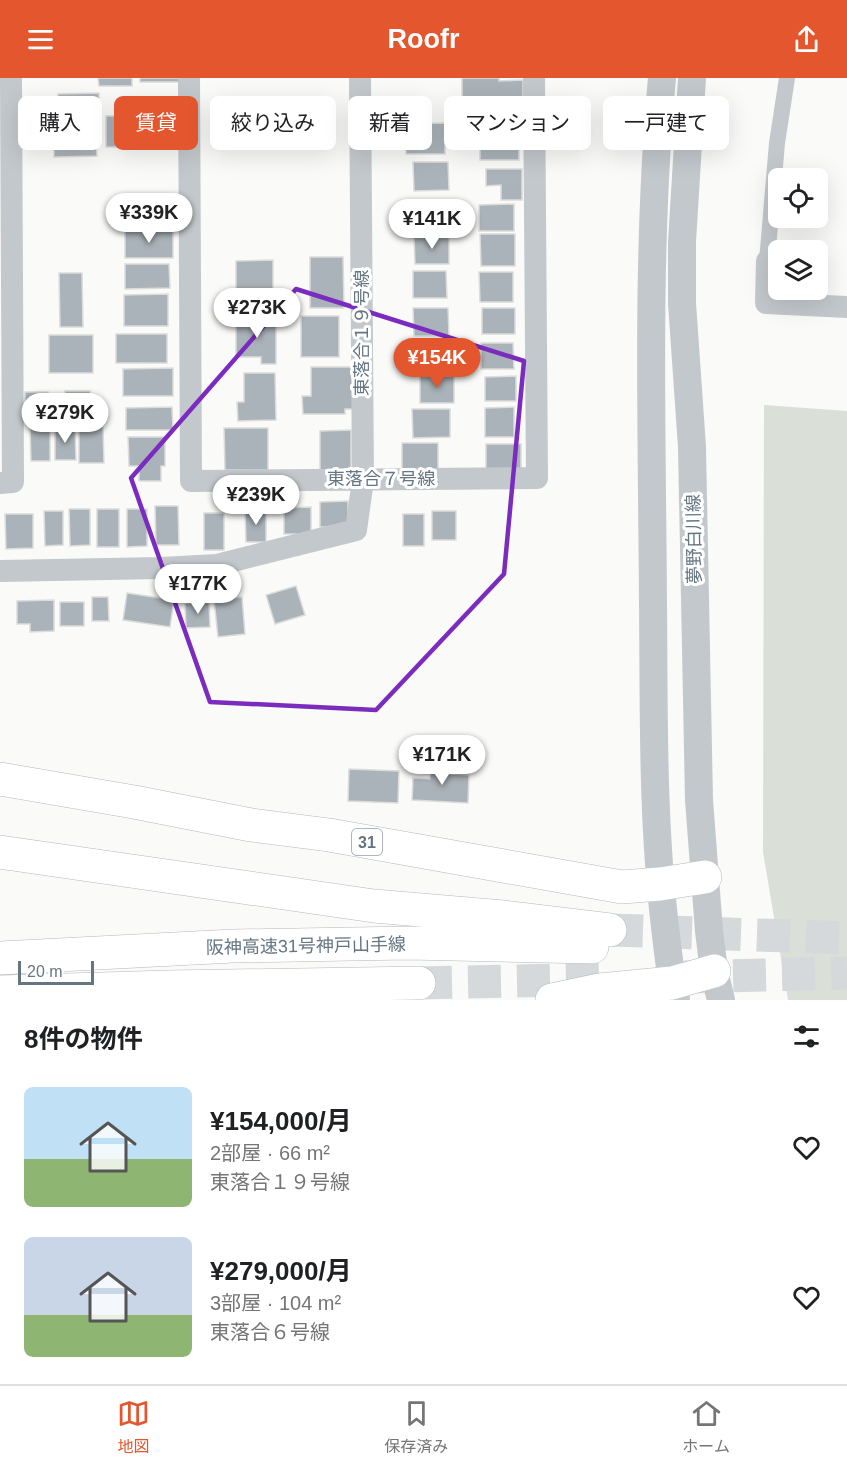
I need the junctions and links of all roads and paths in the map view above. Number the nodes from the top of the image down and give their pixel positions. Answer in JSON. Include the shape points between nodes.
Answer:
{"nodes":[{"id":1,"x":11,"y":78,"type":"edge"},
{"id":2,"x":189,"y":78,"type":"edge"},
{"id":3,"x":360,"y":78,"type":"edge"},
{"id":4,"x":534,"y":78,"type":"edge"},
{"id":5,"x":662,"y":78,"type":"edge"},
{"id":6,"x":692,"y":78,"type":"edge"},
{"id":7,"x":787,"y":78,"type":"edge"},
{"id":8,"x":767,"y":261,"type":"joint"},
{"id":9,"x":847,"y":307,"type":"edge"},
{"id":10,"x":363,"y":480,"type":"junction"},
{"id":11,"x":0,"y":483,"type":"edge"},
{"id":12,"x":0,"y":571,"type":"edge"},
{"id":13,"x":10,"y":783,"type":"edge"},
{"id":14,"x":0,"y":852,"type":"edge"},
{"id":15,"x":705,"y":877,"type":"junction"},
{"id":16,"x":660,"y":884,"type":"junction"},
{"id":17,"x":0,"y":958,"type":"edge"},
{"id":18,"x":718,"y":986,"type":"edge"},
{"id":19,"x":0,"y":992,"type":"edge"},
{"id":20,"x":674,"y":992,"type":"edge"},
{"id":21,"x":293,"y":1000,"type":"edge"},
{"id":22,"x":552,"y":1000,"type":"edge"}],
"edges":[{"from":1,"to":11,"type":"street","via":[[14,482]]},
{"from":2,"to":10,"type":"street","name":"東落合７号線","via":[[191,481]]},
{"from":3,"to":10,"type":"street","name":"東落合１９号線"},
{"from":4,"to":10,"type":"street","name":"東落合７号線","via":[[537,478]]},
{"from":5,"to":16,"type":"street","via":[[650,334]]},
{"from":6,"to":15,"type":"street","name":"夢野白川線","via":[[681,242],[693,447],[699,800]]},
{"from":7,"to":8,"type":"street"},
{"from":8,"to":9,"type":"street","via":[[766,303]]},
{"from":10,"to":12,"type":"street","name":"東落合１９号線","via":[[356,530],[218,565]]},
{"from":13,"to":16,"type":"highway","number":"31","via":[[622,887]]},
{"from":14,"to":17,"type":"highway","name":"阪神高速31号神戸山手線","via":[[374,906],[503,917],[611,939],[233,946]]},
{"from":15,"to":16,"type":"highway","number":"31"},
{"from":15,"to":18,"type":"street","name":"夢野白川線"},
{"from":16,"to":20,"type":"street"},
{"from":18,"to":20,"type":"highway"},
{"from":19,"to":21,"type":"highway","via":[[419,983]]},
{"from":20,"to":22,"type":"highway","via":[[600,990]]}]}
